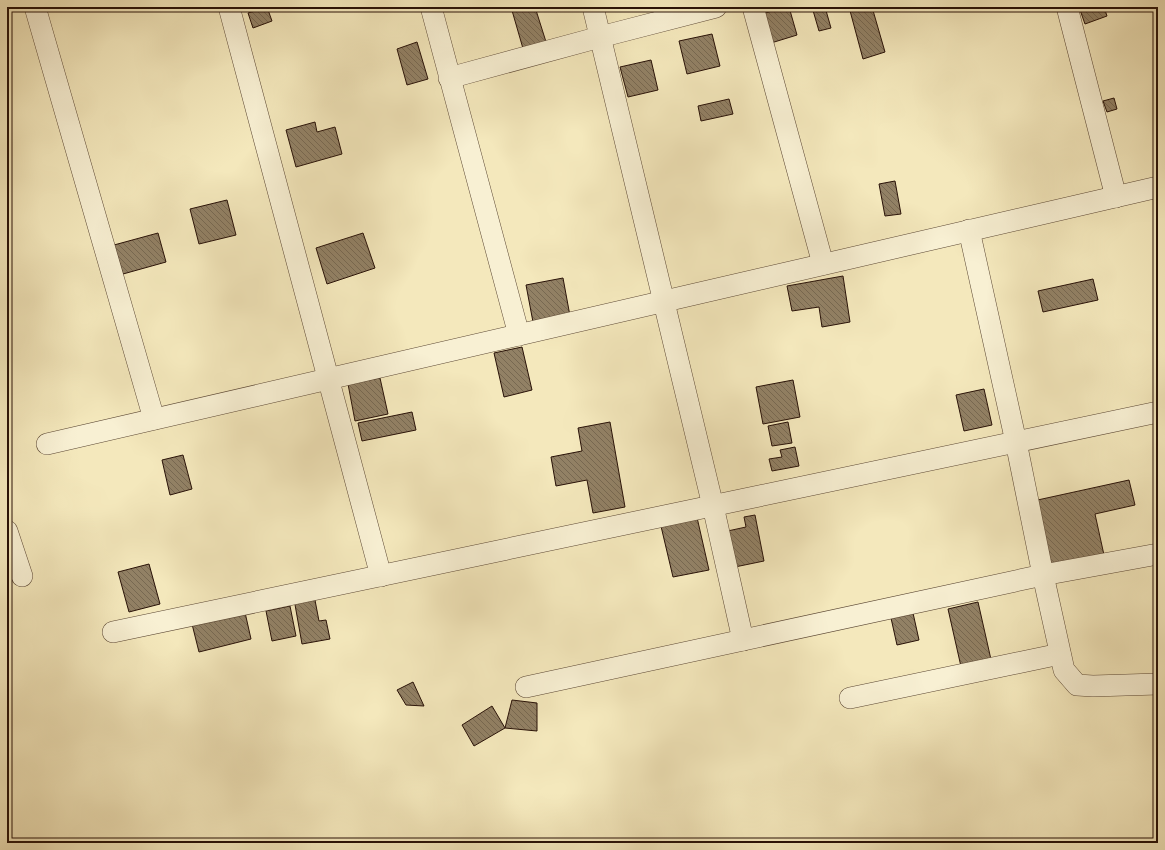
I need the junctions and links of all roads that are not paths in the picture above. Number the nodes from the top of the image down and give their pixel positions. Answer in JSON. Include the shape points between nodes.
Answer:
{"nodes":[{"id":1,"x":35,"y":7,"type":"edge"},
{"id":2,"x":229,"y":7,"type":"edge"},
{"id":3,"x":431,"y":7,"type":"edge"},
{"id":4,"x":593,"y":7,"type":"edge"},
{"id":5,"x":716,"y":7,"type":"edge"},
{"id":6,"x":754,"y":7,"type":"edge"},
{"id":7,"x":1067,"y":7,"type":"edge"},
{"id":8,"x":600,"y":37,"type":"junction"},
{"id":9,"x":449,"y":78,"type":"junction"},
{"id":10,"x":1158,"y":187,"type":"edge"},
{"id":11,"x":1116,"y":197,"type":"junction"},
{"id":12,"x":969,"y":230,"type":"junction"},
{"id":13,"x":823,"y":264,"type":"junction"},
{"id":14,"x":663,"y":301,"type":"junction"},
{"id":15,"x":519,"y":335,"type":"junction"},
{"id":16,"x":328,"y":379,"type":"junction"},
{"id":17,"x":1158,"y":412,"type":"edge"},
{"id":18,"x":154,"y":419,"type":"junction"},
{"id":19,"x":1016,"y":442,"type":"junction"},
{"id":20,"x":47,"y":444,"type":"dead end"},
{"id":21,"x":713,"y":506,"type":"junction"},
{"id":22,"x":7,"y":531,"type":"edge"},
{"id":23,"x":1158,"y":554,"type":"edge"},
{"id":24,"x":1043,"y":575,"type":"junction"},
{"id":25,"x":22,"y":576,"type":"dead end"},
{"id":26,"x":381,"y":576,"type":"junction"},
{"id":27,"x":113,"y":632,"type":"dead end"},
{"id":28,"x":743,"y":640,"type":"junction"},
{"id":29,"x":1060,"y":654,"type":"junction"},
{"id":30,"x":1158,"y":684,"type":"edge"},
{"id":31,"x":526,"y":687,"type":"dead end"},
{"id":32,"x":850,"y":698,"type":"dead end"}],
"edges":[{"from":1,"to":18,"type":"street"},
{"from":2,"to":16,"type":"street"},
{"from":3,"to":9,"type":"street"},
{"from":4,"to":8,"type":"street"},
{"from":5,"to":8,"type":"street"},
{"from":6,"to":13,"type":"street"},
{"from":7,"to":11,"type":"street"},
{"from":8,"to":9,"type":"street"},
{"from":8,"to":14,"type":"street"},
{"from":9,"to":15,"type":"street"},
{"from":10,"to":11,"type":"street"},
{"from":11,"to":12,"type":"street"},
{"from":12,"to":13,"type":"street"},
{"from":12,"to":19,"type":"street"},
{"from":13,"to":14,"type":"street"},
{"from":14,"to":15,"type":"street"},
{"from":14,"to":21,"type":"street"},
{"from":15,"to":16,"type":"street"},
{"from":16,"to":18,"type":"street"},
{"from":16,"to":26,"type":"street"},
{"from":17,"to":19,"type":"street"},
{"from":18,"to":20,"type":"street"},
{"from":19,"to":21,"type":"street"},
{"from":19,"to":24,"type":"street"},
{"from":21,"to":26,"type":"street"},
{"from":21,"to":28,"type":"street"},
{"from":22,"to":25,"type":"street"},
{"from":23,"to":24,"type":"street"},
{"from":24,"to":28,"type":"street"},
{"from":24,"to":29,"type":"street"},
{"from":26,"to":27,"type":"street"},
{"from":28,"to":31,"type":"street"},
{"from":29,"to":30,"type":"street","via":[[1064,670],[1076,685]]},
{"from":29,"to":32,"type":"street"}]}
